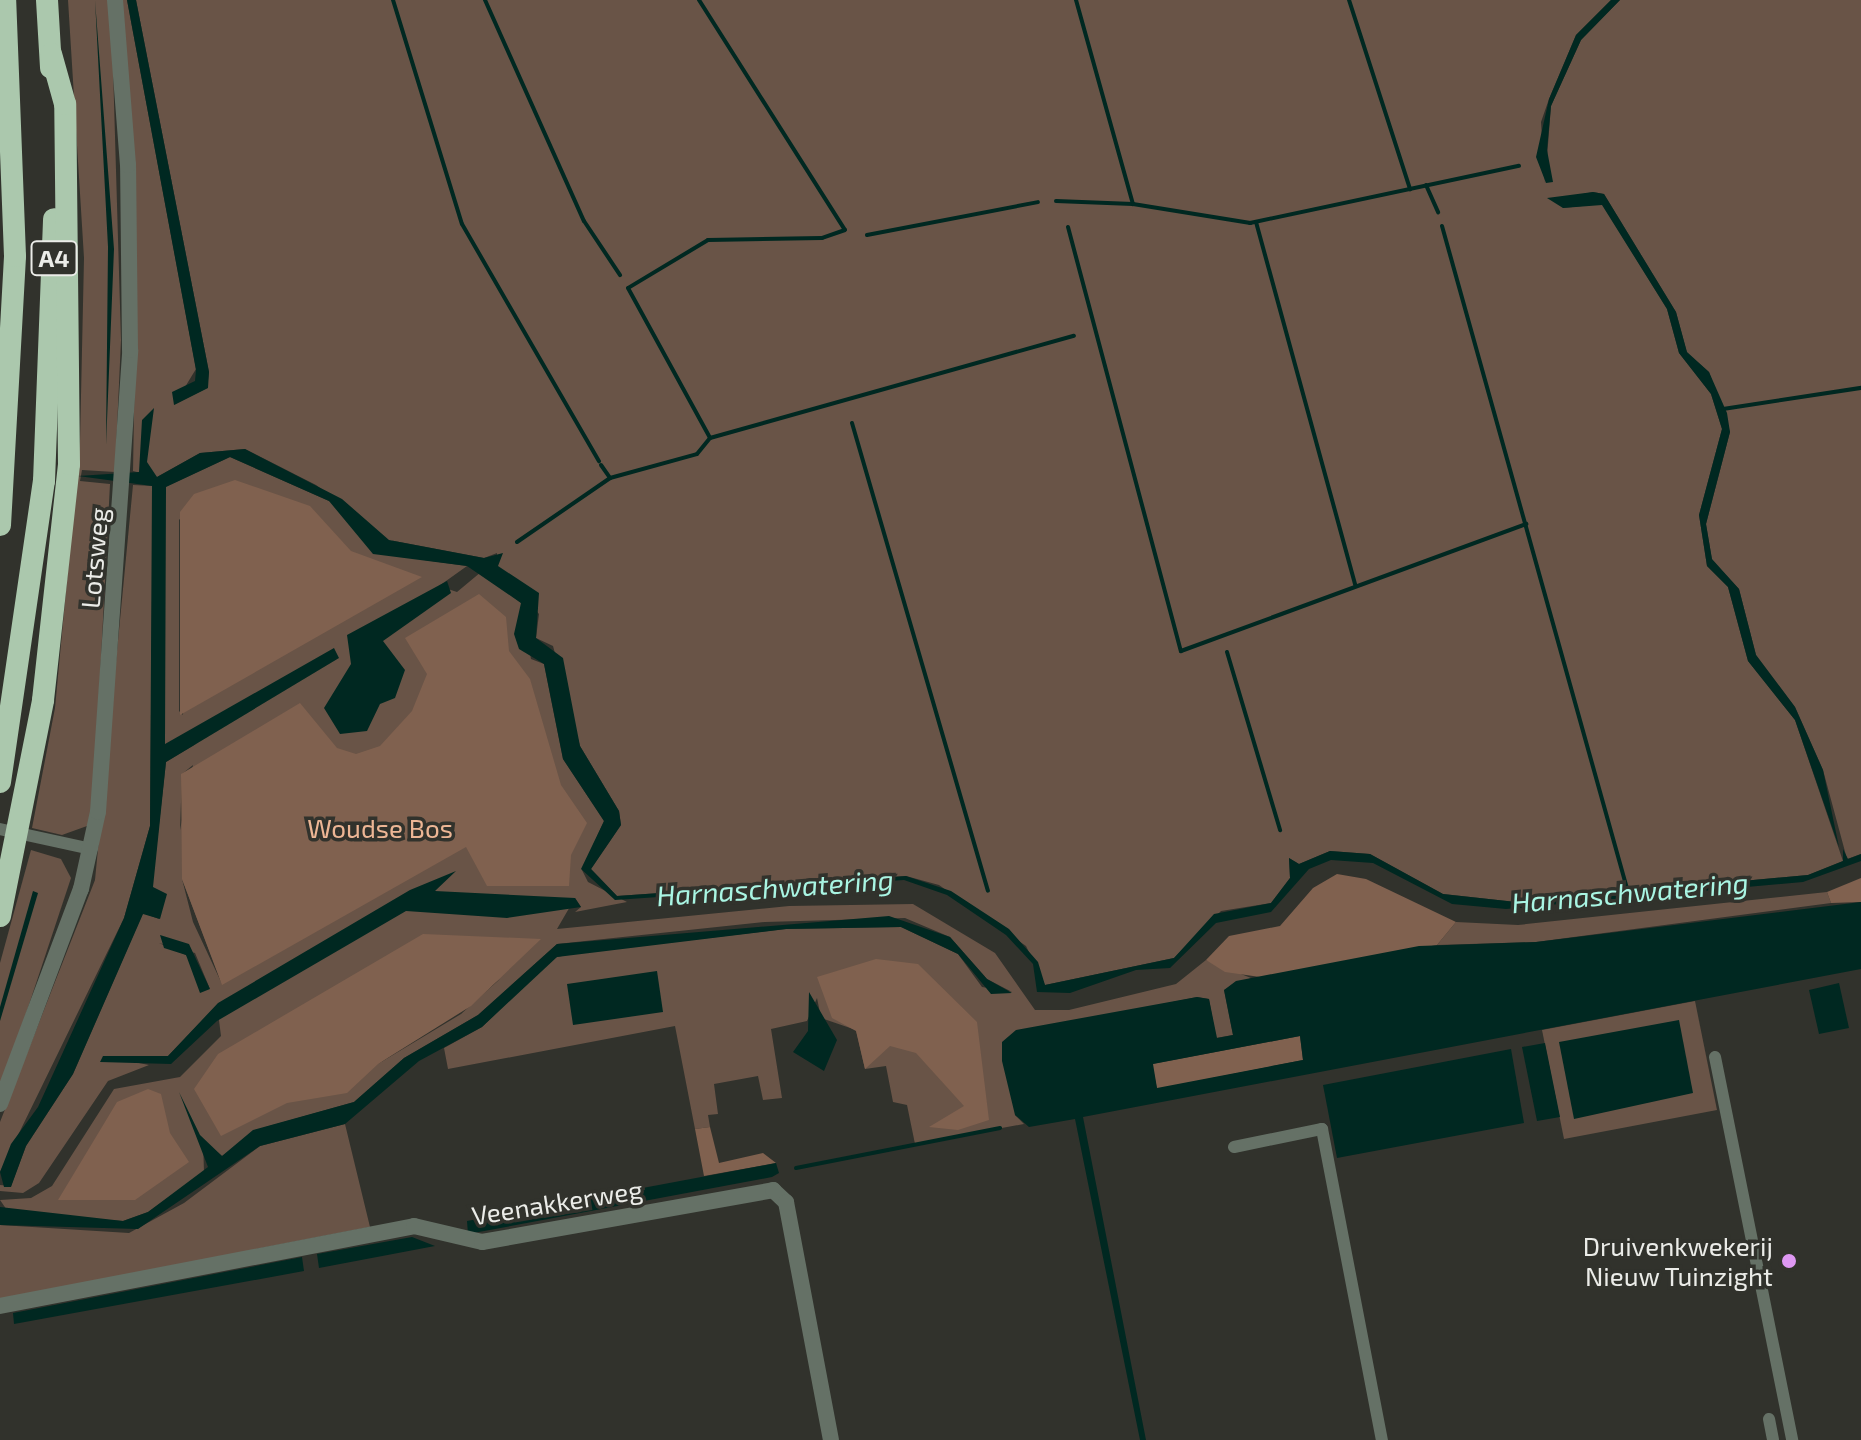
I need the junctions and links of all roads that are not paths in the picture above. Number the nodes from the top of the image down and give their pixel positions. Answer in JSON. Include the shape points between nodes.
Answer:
{"nodes":[{"id":1,"x":5,"y":0,"type":"edge"},
{"id":2,"x":47,"y":0,"type":"edge"},
{"id":3,"x":115,"y":0,"type":"edge"},
{"id":4,"x":51,"y":54,"type":"junction"},
{"id":5,"x":11,"y":69,"type":"junction"},
{"id":6,"x":0,"y":282,"type":"edge"},
{"id":7,"x":0,"y":525,"type":"edge"},
{"id":8,"x":0,"y":782,"type":"edge"},
{"id":9,"x":0,"y":829,"type":"edge"},
{"id":10,"x":92,"y":849,"type":"junction"},
{"id":11,"x":0,"y":916,"type":"edge"},
{"id":12,"x":1715,"y":1057,"type":"dead end"},
{"id":13,"x":0,"y":1104,"type":"edge"},
{"id":14,"x":1234,"y":1147,"type":"dead end"},
{"id":15,"x":0,"y":1306,"type":"edge"},
{"id":16,"x":1769,"y":1419,"type":"dead end"},
{"id":17,"x":831,"y":1440,"type":"edge"},
{"id":18,"x":1382,"y":1440,"type":"edge"},
{"id":19,"x":1773,"y":1440,"type":"edge"},
{"id":20,"x":1792,"y":1440,"type":"edge"}],
"edges":[{"from":1,"to":5,"type":"highway","number":"A4"},
{"from":2,"to":4,"type":"highway","number":"A4"},
{"from":3,"to":10,"type":"street","name":"Lotsweg","via":[[130,268],[125,464]]},
{"from":4,"to":8,"type":"highway","number":"A4","via":[[54,299],[45,472]]},
{"from":4,"to":11,"type":"highway","number":"A4","via":[[65,104],[68,474],[43,700]]},
{"from":5,"to":6,"type":"highway","number":"A4"},
{"from":5,"to":7,"type":"highway","number":"A4","via":[[6,468]]},
{"from":9,"to":10,"type":"street"},
{"from":10,"to":13,"type":"street","name":"Lotsweg"},
{"from":12,"to":20,"type":"street"},
{"from":14,"to":18,"type":"street","via":[[1322,1129]]},
{"from":15,"to":17,"type":"street","name":"Veenakkerweg","via":[[414,1226],[482,1242],[773,1190],[786,1202]]},
{"from":16,"to":19,"type":"street"}]}
